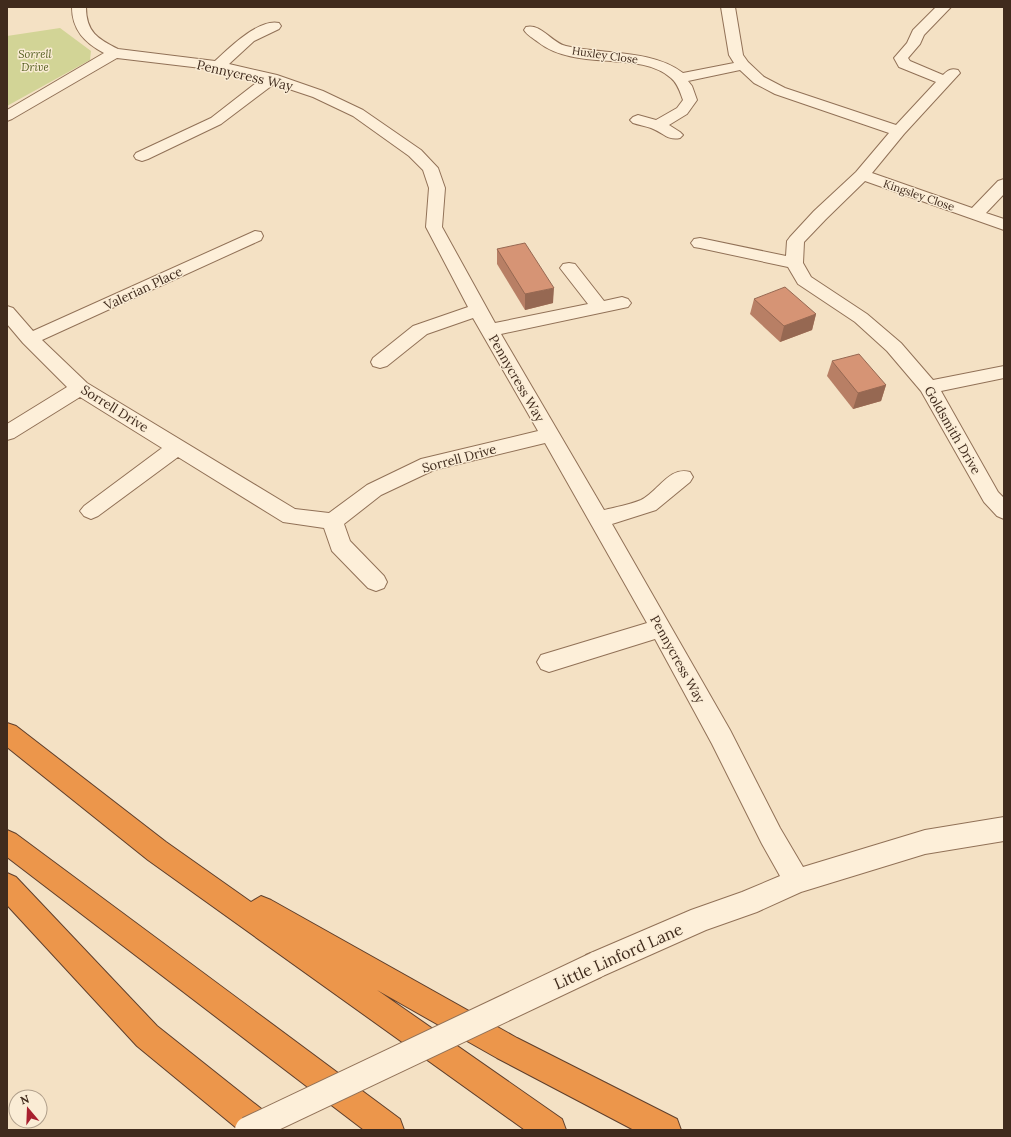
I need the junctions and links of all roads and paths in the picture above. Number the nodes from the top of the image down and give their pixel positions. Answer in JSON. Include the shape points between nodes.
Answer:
{"nodes":[{"id":1,"x":80,"y":7,"type":"edge"},
{"id":2,"x":728,"y":7,"type":"edge"},
{"id":3,"x":944,"y":7,"type":"edge"},
{"id":4,"x":274,"y":26,"type":"dead end"},
{"id":5,"x":531,"y":30,"type":"dead end"},
{"id":6,"x":115,"y":53,"type":"junction"},
{"id":7,"x":743,"y":65,"type":"junction"},
{"id":8,"x":218,"y":66,"type":"junction"},
{"id":9,"x":272,"y":78,"type":"junction"},
{"id":10,"x":680,"y":78,"type":"junction"},
{"id":11,"x":7,"y":116,"type":"edge"},
{"id":12,"x":638,"y":120,"type":"dead end"},
{"id":13,"x":658,"y":125,"type":"junction"},
{"id":14,"x":899,"y":131,"type":"junction"},
{"id":15,"x":675,"y":135,"type":"dead end"},
{"id":16,"x":142,"y":156,"type":"dead end"},
{"id":17,"x":862,"y":175,"type":"junction"},
{"id":18,"x":1004,"y":184,"type":"edge"},
{"id":19,"x":976,"y":214,"type":"junction"},
{"id":20,"x":1004,"y":225,"type":"edge"},
{"id":21,"x":255,"y":236,"type":"dead end"},
{"id":22,"x":700,"y":243,"type":"dead end"},
{"id":23,"x":794,"y":263,"type":"junction"},
{"id":24,"x":569,"y":268,"type":"dead end"},
{"id":25,"x":622,"y":303,"type":"dead end"},
{"id":26,"x":600,"y":308,"type":"junction"},
{"id":27,"x":478,"y":310,"type":"junction"},
{"id":28,"x":7,"y":312,"type":"edge"},
{"id":29,"x":490,"y":330,"type":"junction"},
{"id":30,"x":30,"y":339,"type":"junction"},
{"id":31,"x":380,"y":362,"type":"dead end"},
{"id":32,"x":1004,"y":372,"type":"edge"},
{"id":33,"x":929,"y":387,"type":"junction"},
{"id":34,"x":80,"y":388,"type":"junction"},
{"id":35,"x":7,"y":433,"type":"edge"},
{"id":36,"x":550,"y":435,"type":"junction"},
{"id":37,"x":177,"y":447,"type":"junction"},
{"id":38,"x":683,"y":477,"type":"dead end"},
{"id":39,"x":91,"y":511,"type":"dead end"},
{"id":40,"x":1004,"y":511,"type":"edge"},
{"id":41,"x":598,"y":520,"type":"junction"},
{"id":42,"x":333,"y":521,"type":"junction"},
{"id":43,"x":376,"y":582,"type":"dead end"},
{"id":44,"x":661,"y":628,"type":"junction"},
{"id":45,"x":549,"y":662,"type":"dead end"},
{"id":46,"x":7,"y":733,"type":"edge"},
{"id":47,"x":1004,"y":829,"type":"edge"},
{"id":48,"x":7,"y":842,"type":"edge"},
{"id":49,"x":157,"y":851,"type":"junction"},
{"id":50,"x":797,"y":881,"type":"junction"},
{"id":51,"x":7,"y":886,"type":"edge"},
{"id":52,"x":248,"y":1130,"type":"edge"},
{"id":53,"x":263,"y":1130,"type":"edge"},
{"id":54,"x":389,"y":1130,"type":"edge"},
{"id":55,"x":551,"y":1130,"type":"edge"},
{"id":56,"x":666,"y":1130,"type":"edge"}],
"edges":[{"from":1,"to":6,"type":"street","name":"Pennycress Way","via":[[79,17],[86,33],[99,45]]},
{"from":2,"to":7,"type":"street","via":[[736,56]]},
{"from":3,"to":14,"type":"street","via":[[918,32],[913,44],[901,58],[904,64],[949,77]]},
{"from":4,"to":8,"type":"street","via":[[249,38]]},
{"from":5,"to":10,"type":"street","name":"Huxley Close","via":[[558,48],[600,57],[635,58],[658,64]]},
{"from":6,"to":8,"type":"street","name":"Pennycress Way"},
{"from":6,"to":11,"type":"street"},
{"from":7,"to":10,"type":"street"},
{"from":7,"to":14,"type":"street","via":[[759,80],[780,91]]},
{"from":8,"to":9,"type":"street","name":"Pennycress Way"},
{"from":9,"to":16,"type":"street","via":[[216,121]]},
{"from":9,"to":27,"type":"street","name":"Pennycress Way","via":[[318,94],[358,113],[416,153],[430,168],[437,188],[434,227]]},
{"from":10,"to":13,"type":"street","via":[[688,90],[690,100],[682,111]]},
{"from":12,"to":13,"type":"street"},
{"from":13,"to":15,"type":"street"},
{"from":14,"to":17,"type":"street"},
{"from":17,"to":19,"type":"street","name":"Kingsley Close"},
{"from":17,"to":23,"type":"street","via":[[796,241]]},
{"from":18,"to":19,"type":"street"},
{"from":19,"to":20,"type":"street","name":"Kingsley Close"},
{"from":21,"to":30,"type":"street","name":"Valerian Place"},
{"from":22,"to":23,"type":"street"},
{"from":23,"to":33,"type":"street","name":"Goldsmith Drive","via":[[804,280],[861,318],[894,347]]},
{"from":24,"to":26,"type":"street"},
{"from":25,"to":26,"type":"street"},
{"from":26,"to":29,"type":"street"},
{"from":27,"to":29,"type":"street","name":"Pennycress Way"},
{"from":27,"to":31,"type":"street","via":[[420,330]]},
{"from":28,"to":30,"type":"street","name":"Sorrell Drive"},
{"from":29,"to":36,"type":"street","name":"Pennycress Way"},
{"from":30,"to":34,"type":"street","name":"Sorrell Drive"},
{"from":32,"to":33,"type":"street"},
{"from":33,"to":40,"type":"street","name":"Goldsmith Drive","via":[[991,497]]},
{"from":34,"to":35,"type":"street"},
{"from":34,"to":37,"type":"street","name":"Sorrell Drive"},
{"from":36,"to":41,"type":"street","name":"Pennycress Way"},
{"from":36,"to":42,"type":"street","name":"Sorrell Drive","via":[[428,464],[374,490]]},
{"from":37,"to":39,"type":"street"},
{"from":37,"to":42,"type":"street","name":"Sorrell Drive","via":[[290,516]]},
{"from":38,"to":41,"type":"street","via":[[650,505]]},
{"from":41,"to":44,"type":"street","name":"Pennycress Way"},
{"from":42,"to":43,"type":"street","via":[[340,545]]},
{"from":44,"to":45,"type":"street"},
{"from":44,"to":50,"type":"street","name":"Pennycress Way"},
{"from":46,"to":49,"type":"highway"},
{"from":47,"to":50,"type":"street","name":"Little Linford Lane","via":[[925,842]]},
{"from":48,"to":54,"type":"highway"},
{"from":49,"to":55,"type":"highway"},
{"from":49,"to":56,"type":"highway","via":[[507,1048]]},
{"from":50,"to":52,"type":"street","name":"Little Linford Lane","bridge":true,"via":[[596,965]]},
{"from":51,"to":53,"type":"highway","via":[[147,1036]]}]}
